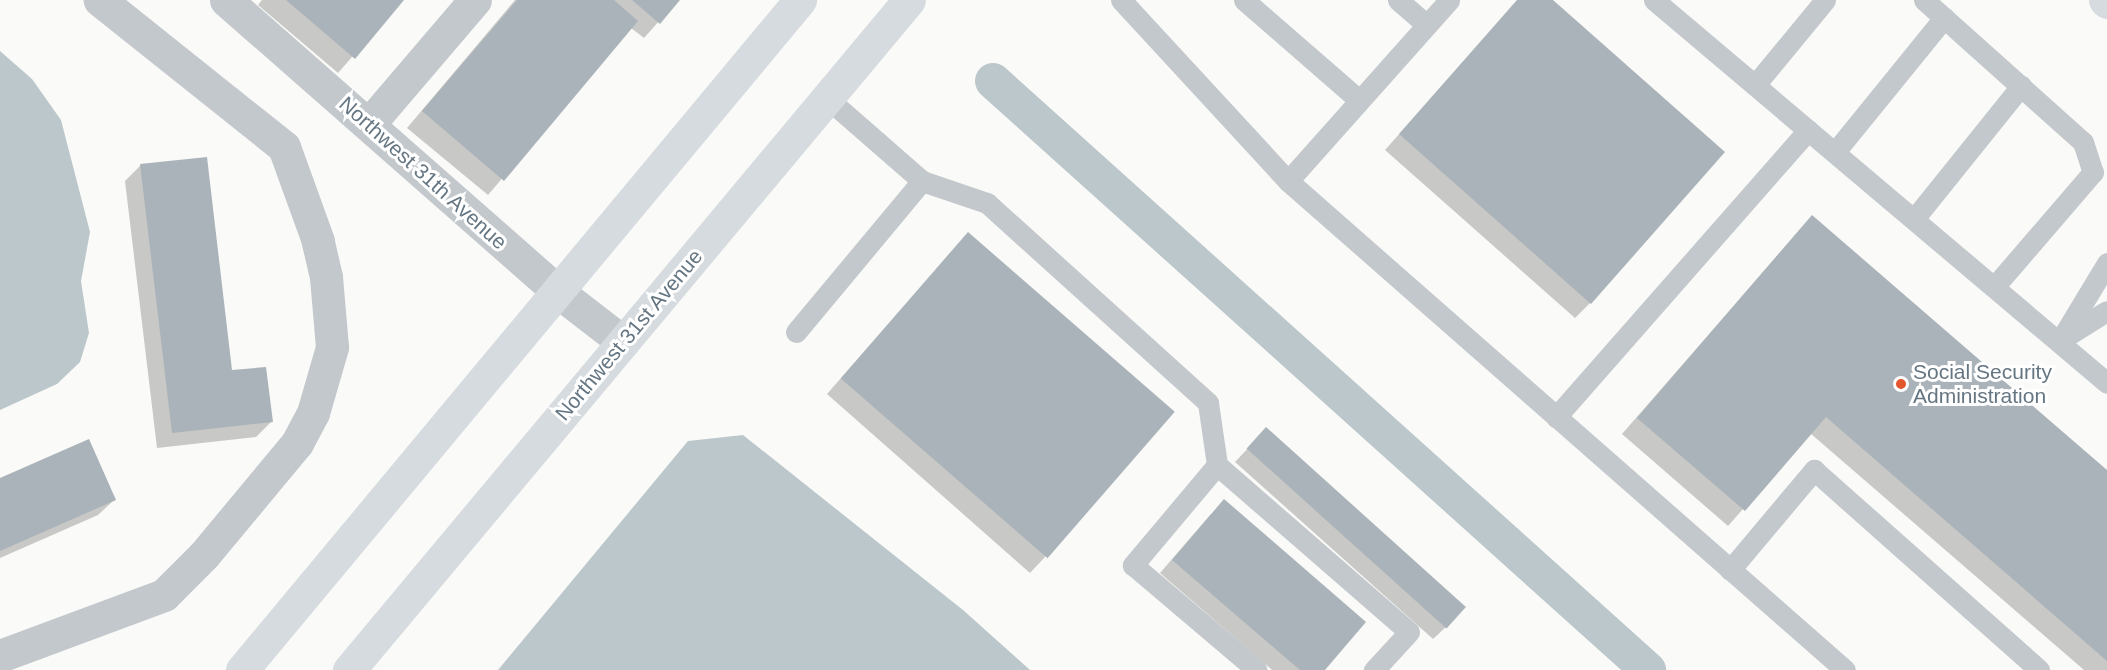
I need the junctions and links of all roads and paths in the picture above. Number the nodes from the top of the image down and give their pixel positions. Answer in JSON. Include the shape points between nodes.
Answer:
{"nodes":[{"id":1,"x":100,"y":0,"type":"edge"},
{"id":2,"x":226,"y":0,"type":"edge"},
{"id":3,"x":475,"y":0,"type":"edge"},
{"id":4,"x":800,"y":0,"type":"edge"},
{"id":5,"x":909,"y":0,"type":"edge"},
{"id":6,"x":1121,"y":0,"type":"edge"},
{"id":7,"x":1244,"y":0,"type":"edge"},
{"id":8,"x":1398,"y":0,"type":"edge"},
{"id":9,"x":1449,"y":0,"type":"edge"},
{"id":10,"x":1825,"y":0,"type":"edge"},
{"id":11,"x":1924,"y":0,"type":"edge"},
{"id":12,"x":1665,"y":3,"type":"edge"},
{"id":13,"x":1944,"y":18,"type":"junction"},
{"id":14,"x":1427,"y":25,"type":"junction"},
{"id":15,"x":1755,"y":85,"type":"junction"},
{"id":16,"x":2021,"y":86,"type":"junction"},
{"id":17,"x":827,"y":98,"type":"junction"},
{"id":18,"x":1359,"y":100,"type":"junction"},
{"id":19,"x":369,"y":124,"type":"junction"},
{"id":20,"x":1809,"y":130,"type":"junction"},
{"id":21,"x":1835,"y":152,"type":"junction"},
{"id":22,"x":922,"y":181,"type":"junction"},
{"id":23,"x":1288,"y":181,"type":"junction"},
{"id":24,"x":1914,"y":219,"type":"junction"},
{"id":25,"x":2107,"y":263,"type":"edge"},
{"id":26,"x":1995,"y":286,"type":"junction"},
{"id":27,"x":557,"y":291,"type":"junction"},
{"id":28,"x":2107,"y":311,"type":"edge"},
{"id":29,"x":796,"y":332,"type":"dead end"},
{"id":30,"x":2060,"y":341,"type":"junction"},
{"id":31,"x":623,"y":342,"type":"junction"},
{"id":32,"x":2107,"y":383,"type":"edge"},
{"id":33,"x":1556,"y":417,"type":"junction"},
{"id":34,"x":1217,"y":465,"type":"junction"},
{"id":35,"x":1730,"y":570,"type":"junction"},
{"id":36,"x":0,"y":656,"type":"edge"},
{"id":37,"x":242,"y":670,"type":"edge"},
{"id":38,"x":350,"y":670,"type":"edge"},
{"id":39,"x":1257,"y":670,"type":"edge"},
{"id":40,"x":1374,"y":670,"type":"edge"},
{"id":41,"x":1845,"y":670,"type":"edge"},
{"id":42,"x":2039,"y":670,"type":"edge"}],
"edges":[{"from":1,"to":36,"type":"street","via":[[284,147],[318,241],[326,277],[332,347],[313,414],[297,443],[204,555],[164,595]]},
{"from":2,"to":19,"type":"street","name":"Northwest 31th Avenue"},
{"from":3,"to":19,"type":"street"},
{"from":4,"to":27,"type":"main road"},
{"from":5,"to":17,"type":"main road","name":"Northwest 31st Avenue"},
{"from":6,"to":23,"type":"lane"},
{"from":7,"to":18,"type":"lane"},
{"from":8,"to":14,"type":"lane"},
{"from":9,"to":14,"type":"lane"},
{"from":10,"to":15,"type":"lane"},
{"from":11,"to":13,"type":"lane"},
{"from":12,"to":15,"type":"lane"},
{"from":13,"to":16,"type":"lane"},
{"from":13,"to":21,"type":"lane"},
{"from":14,"to":18,"type":"lane"},
{"from":15,"to":20,"type":"lane"},
{"from":16,"to":24,"type":"lane"},
{"from":16,"to":26,"type":"lane","via":[[2083,142],[2092,172]]},
{"from":17,"to":22,"type":"lane"},
{"from":17,"to":31,"type":"main road","name":"Northwest 31st Avenue"},
{"from":18,"to":23,"type":"lane"},
{"from":19,"to":27,"type":"street","name":"Northwest 31th Avenue"},
{"from":20,"to":21,"type":"lane"},
{"from":20,"to":33,"type":"lane"},
{"from":21,"to":24,"type":"lane"},
{"from":22,"to":29,"type":"lane"},
{"from":22,"to":34,"type":"lane","via":[[987,203],[1208,403]]},
{"from":23,"to":33,"type":"lane"},
{"from":24,"to":26,"type":"lane"},
{"from":25,"to":30,"type":"lane"},
{"from":26,"to":30,"type":"lane"},
{"from":27,"to":31,"type":"street","name":"Northwest 31th Avenue"},
{"from":27,"to":37,"type":"main road"},
{"from":28,"to":30,"type":"lane"},
{"from":30,"to":32,"type":"lane"},
{"from":31,"to":38,"type":"main road","name":"Northwest 31st Avenue"},
{"from":33,"to":35,"type":"lane"},
{"from":34,"to":39,"type":"lane","via":[[1133,566]]},
{"from":34,"to":40,"type":"lane","via":[[1409,632]]},
{"from":35,"to":41,"type":"lane"},
{"from":35,"to":42,"type":"lane","via":[[1814,470]]}]}
